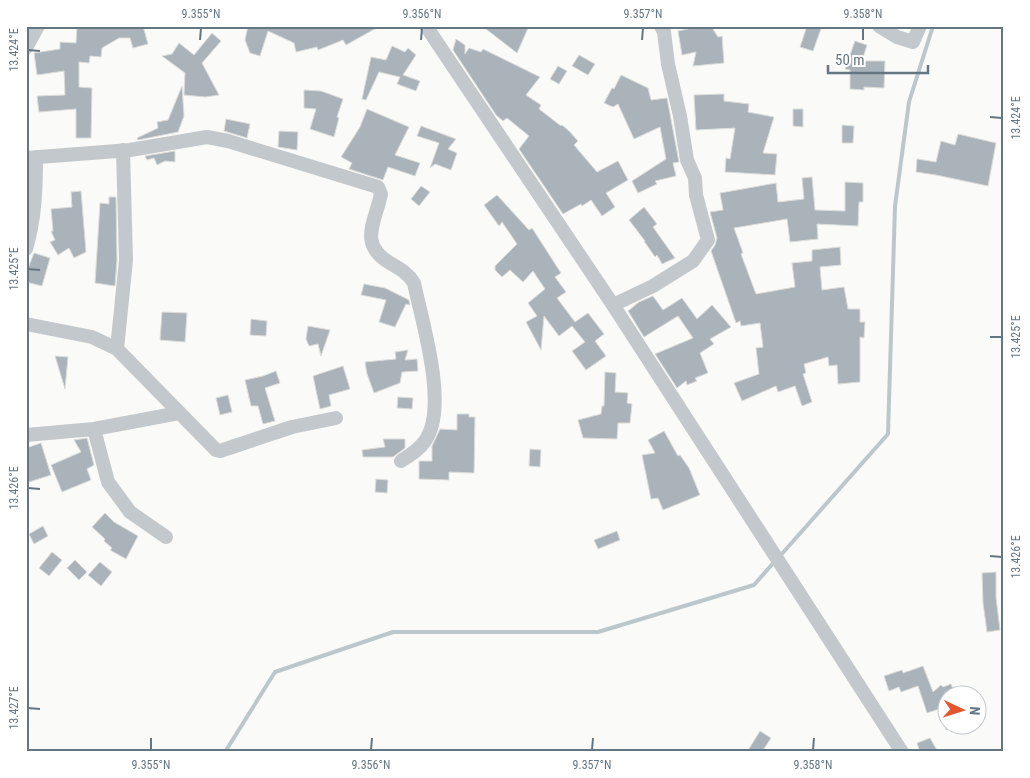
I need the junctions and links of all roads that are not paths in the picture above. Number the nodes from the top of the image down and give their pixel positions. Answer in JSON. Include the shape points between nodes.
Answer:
{"nodes":[{"id":1,"x":38,"y":26,"type":"edge"},
{"id":2,"x":426,"y":26,"type":"edge"},
{"id":3,"x":879,"y":26,"type":"edge"},
{"id":4,"x":920,"y":26,"type":"edge"},
{"id":5,"x":667,"y":28,"type":"edge"},
{"id":6,"x":26,"y":48,"type":"edge"},
{"id":7,"x":123,"y":150,"type":"junction"},
{"id":8,"x":31,"y":157,"type":"edge"},
{"id":9,"x":26,"y":250,"type":"edge"},
{"id":10,"x":613,"y":305,"type":"junction"},
{"id":11,"x":26,"y":324,"type":"edge"},
{"id":12,"x":117,"y":349,"type":"junction"},
{"id":13,"x":179,"y":413,"type":"junction"},
{"id":14,"x":336,"y":418,"type":"dead end"},
{"id":15,"x":94,"y":429,"type":"junction"},
{"id":16,"x":26,"y":435,"type":"edge"},
{"id":17,"x":401,"y":461,"type":"dead end"},
{"id":18,"x":166,"y":537,"type":"dead end"},
{"id":19,"x":902,"y":752,"type":"edge"}],
"edges":[{"from":1,"to":6,"type":"street"},
{"from":2,"to":10,"type":"street"},
{"from":3,"to":4,"type":"street","via":[[897,38],[913,42]]},
{"from":5,"to":10,"type":"street","via":[[668,64],[708,240],[693,261],[653,286]]},
{"from":7,"to":8,"type":"street"},
{"from":7,"to":12,"type":"street","via":[[126,260]]},
{"from":7,"to":17,"type":"street","via":[[207,137],[378,187],[381,194],[370,240],[382,258],[409,275],[414,283],[435,385],[433,418],[425,441]]},
{"from":8,"to":9,"type":"street","via":[[36,191]]},
{"from":10,"to":19,"type":"street"},
{"from":11,"to":12,"type":"street","via":[[92,337]]},
{"from":12,"to":13,"type":"street"},
{"from":13,"to":14,"type":"street","via":[[210,446],[220,451],[292,427]]},
{"from":13,"to":15,"type":"street"},
{"from":15,"to":16,"type":"street"},
{"from":15,"to":18,"type":"street","via":[[108,482],[130,512]]}]}
